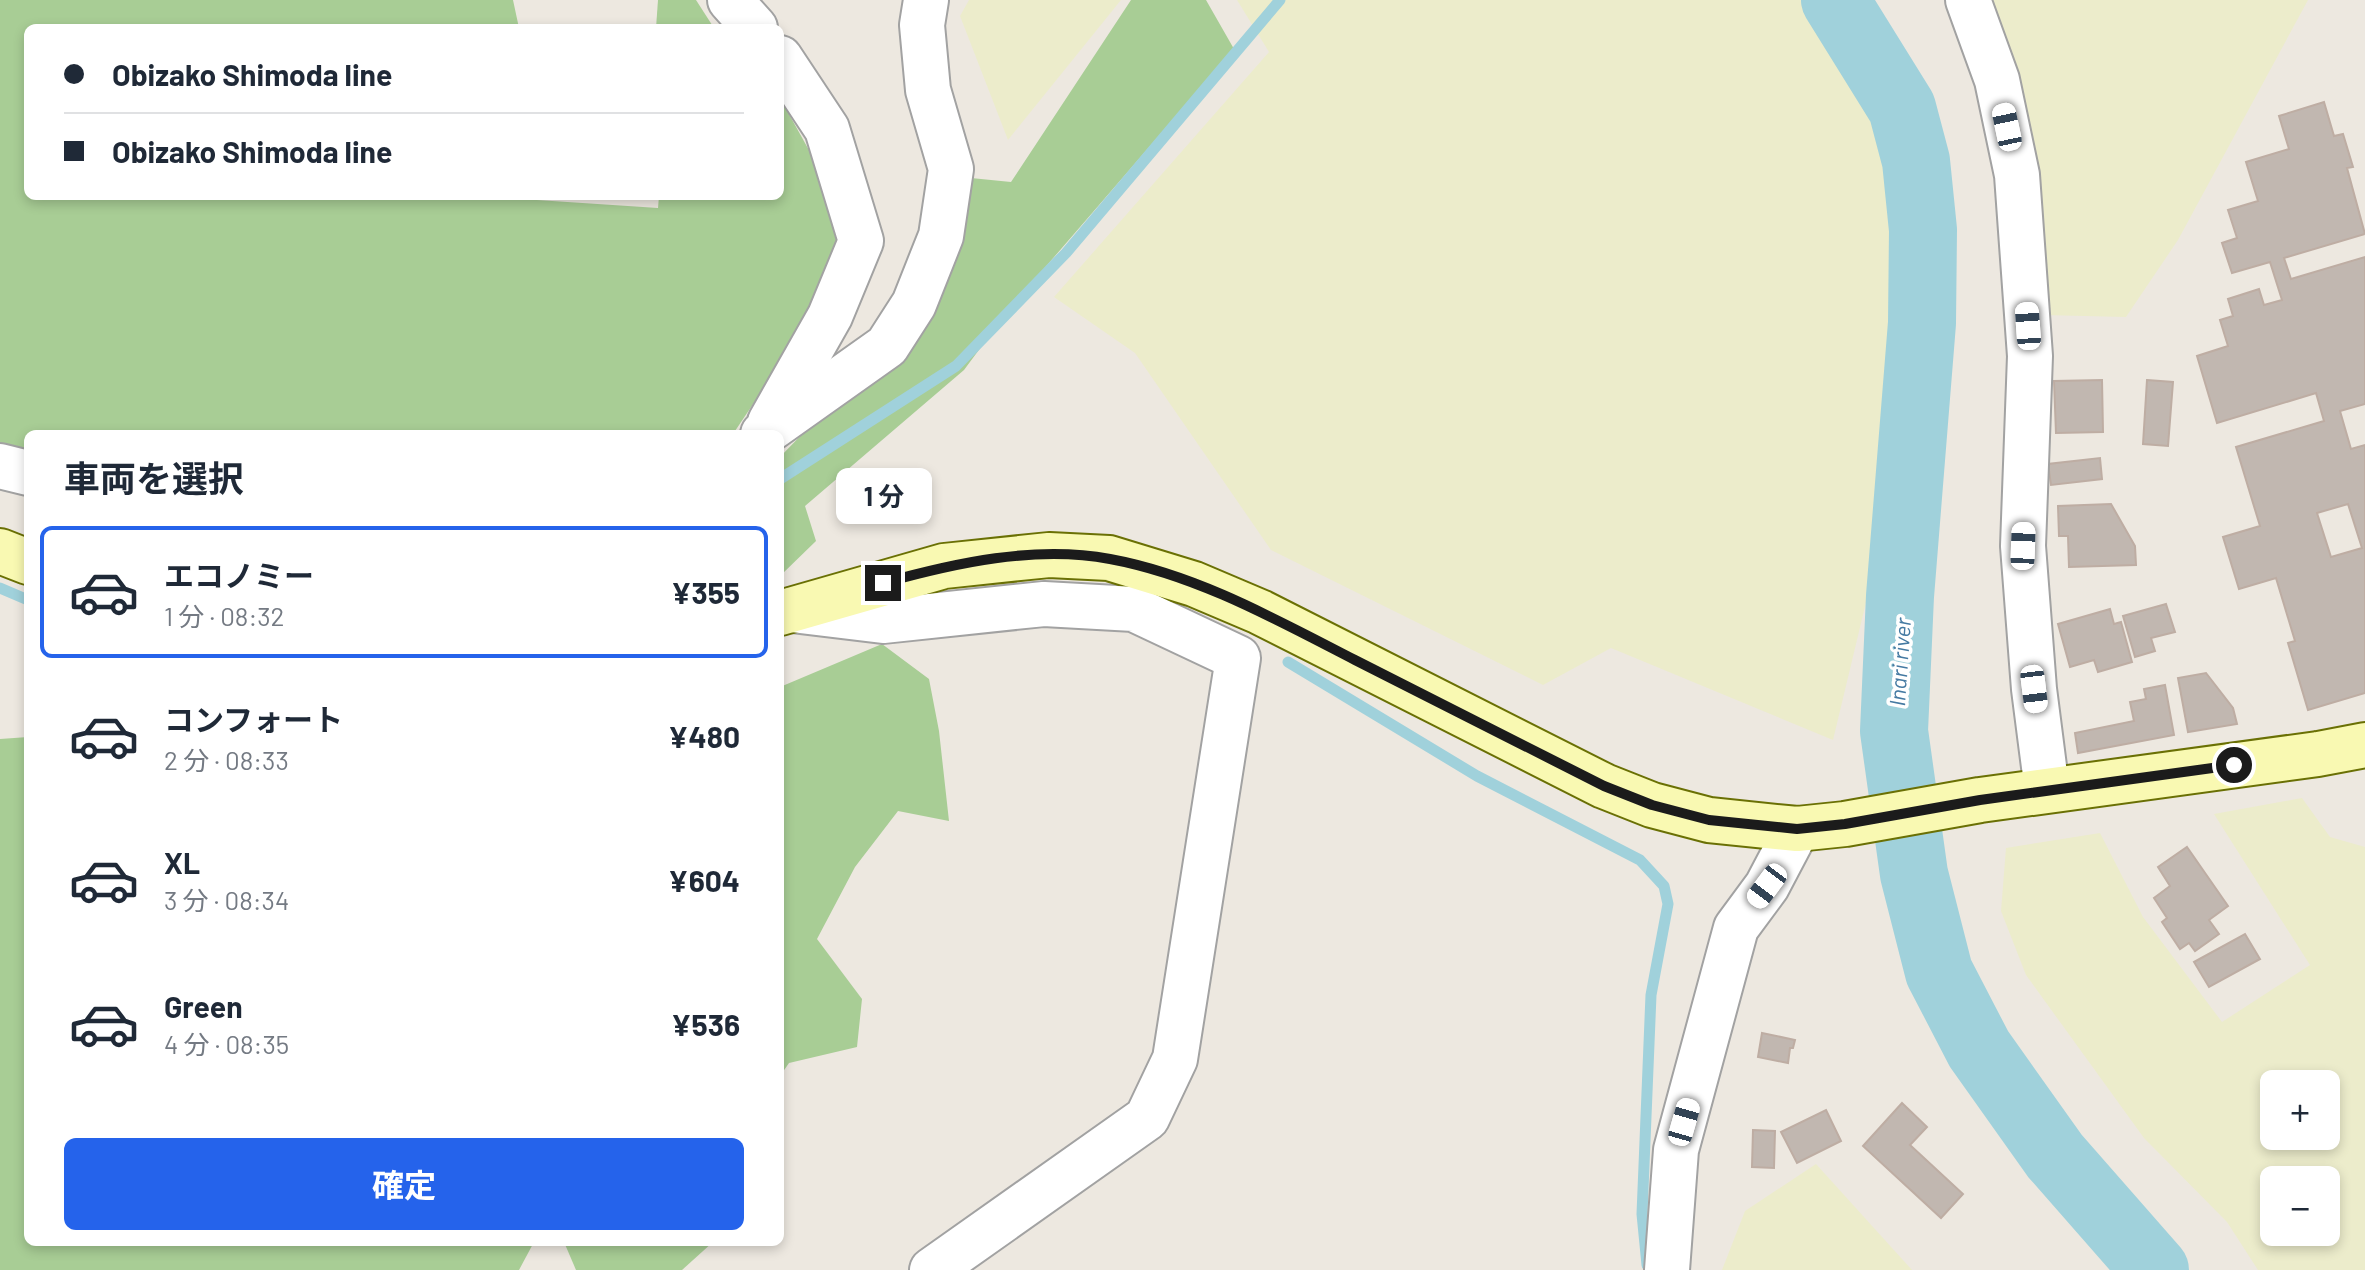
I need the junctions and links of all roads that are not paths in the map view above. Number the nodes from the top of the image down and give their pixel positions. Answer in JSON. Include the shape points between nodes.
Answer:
{"nodes":[{"id":1,"x":730,"y":0,"type":"edge"},
{"id":2,"x":926,"y":0,"type":"edge"},
{"id":3,"x":1968,"y":0,"type":"edge"},
{"id":4,"x":751,"y":24,"type":"edge"},
{"id":5,"x":784,"y":64,"type":"edge"},
{"id":6,"x":765,"y":430,"type":"edge"},
{"id":7,"x":769,"y":430,"type":"edge"},
{"id":8,"x":0,"y":466,"type":"edge"},
{"id":9,"x":24,"y":472,"type":"edge"},
{"id":10,"x":0,"y":551,"type":"edge"},
{"id":11,"x":24,"y":560,"type":"edge"},
{"id":12,"x":786,"y":611,"type":"edge"},
{"id":13,"x":2365,"y":745,"type":"edge"},
{"id":14,"x":2047,"y":790,"type":"junction"},
{"id":15,"x":1797,"y":829,"type":"junction"},
{"id":16,"x":932,"y":1270,"type":"edge"},
{"id":17,"x":1667,"y":1270,"type":"edge"}],
"edges":[{"from":1,"to":4,"type":"street"},
{"from":2,"to":7,"type":"street","via":[[922,25],[928,90],[951,169],[941,236],[914,304],[887,346]]},
{"from":3,"to":14,"type":"street","via":[[1997,80],[2017,175],[2030,356],[2023,546]]},
{"from":5,"to":6,"type":"street","via":[[827,129],[861,241],[830,316]]},
{"from":8,"to":9,"type":"street"},
{"from":10,"to":11,"type":"main road"},
{"from":12,"to":15,"type":"main road","via":[[944,566],[1049,555],[1109,558],[1260,612],[1604,786],[1652,805],[1709,820]]},
{"from":12,"to":16,"type":"street","via":[[883,621],[1044,604],[1134,609],[1238,658],[1175,1059],[1147,1118]]},
{"from":13,"to":14,"type":"main road"},
{"from":14,"to":15,"type":"main road"},
{"from":15,"to":17,"type":"street","via":[[1767,886],[1736,928],[1676,1150]]}]}
